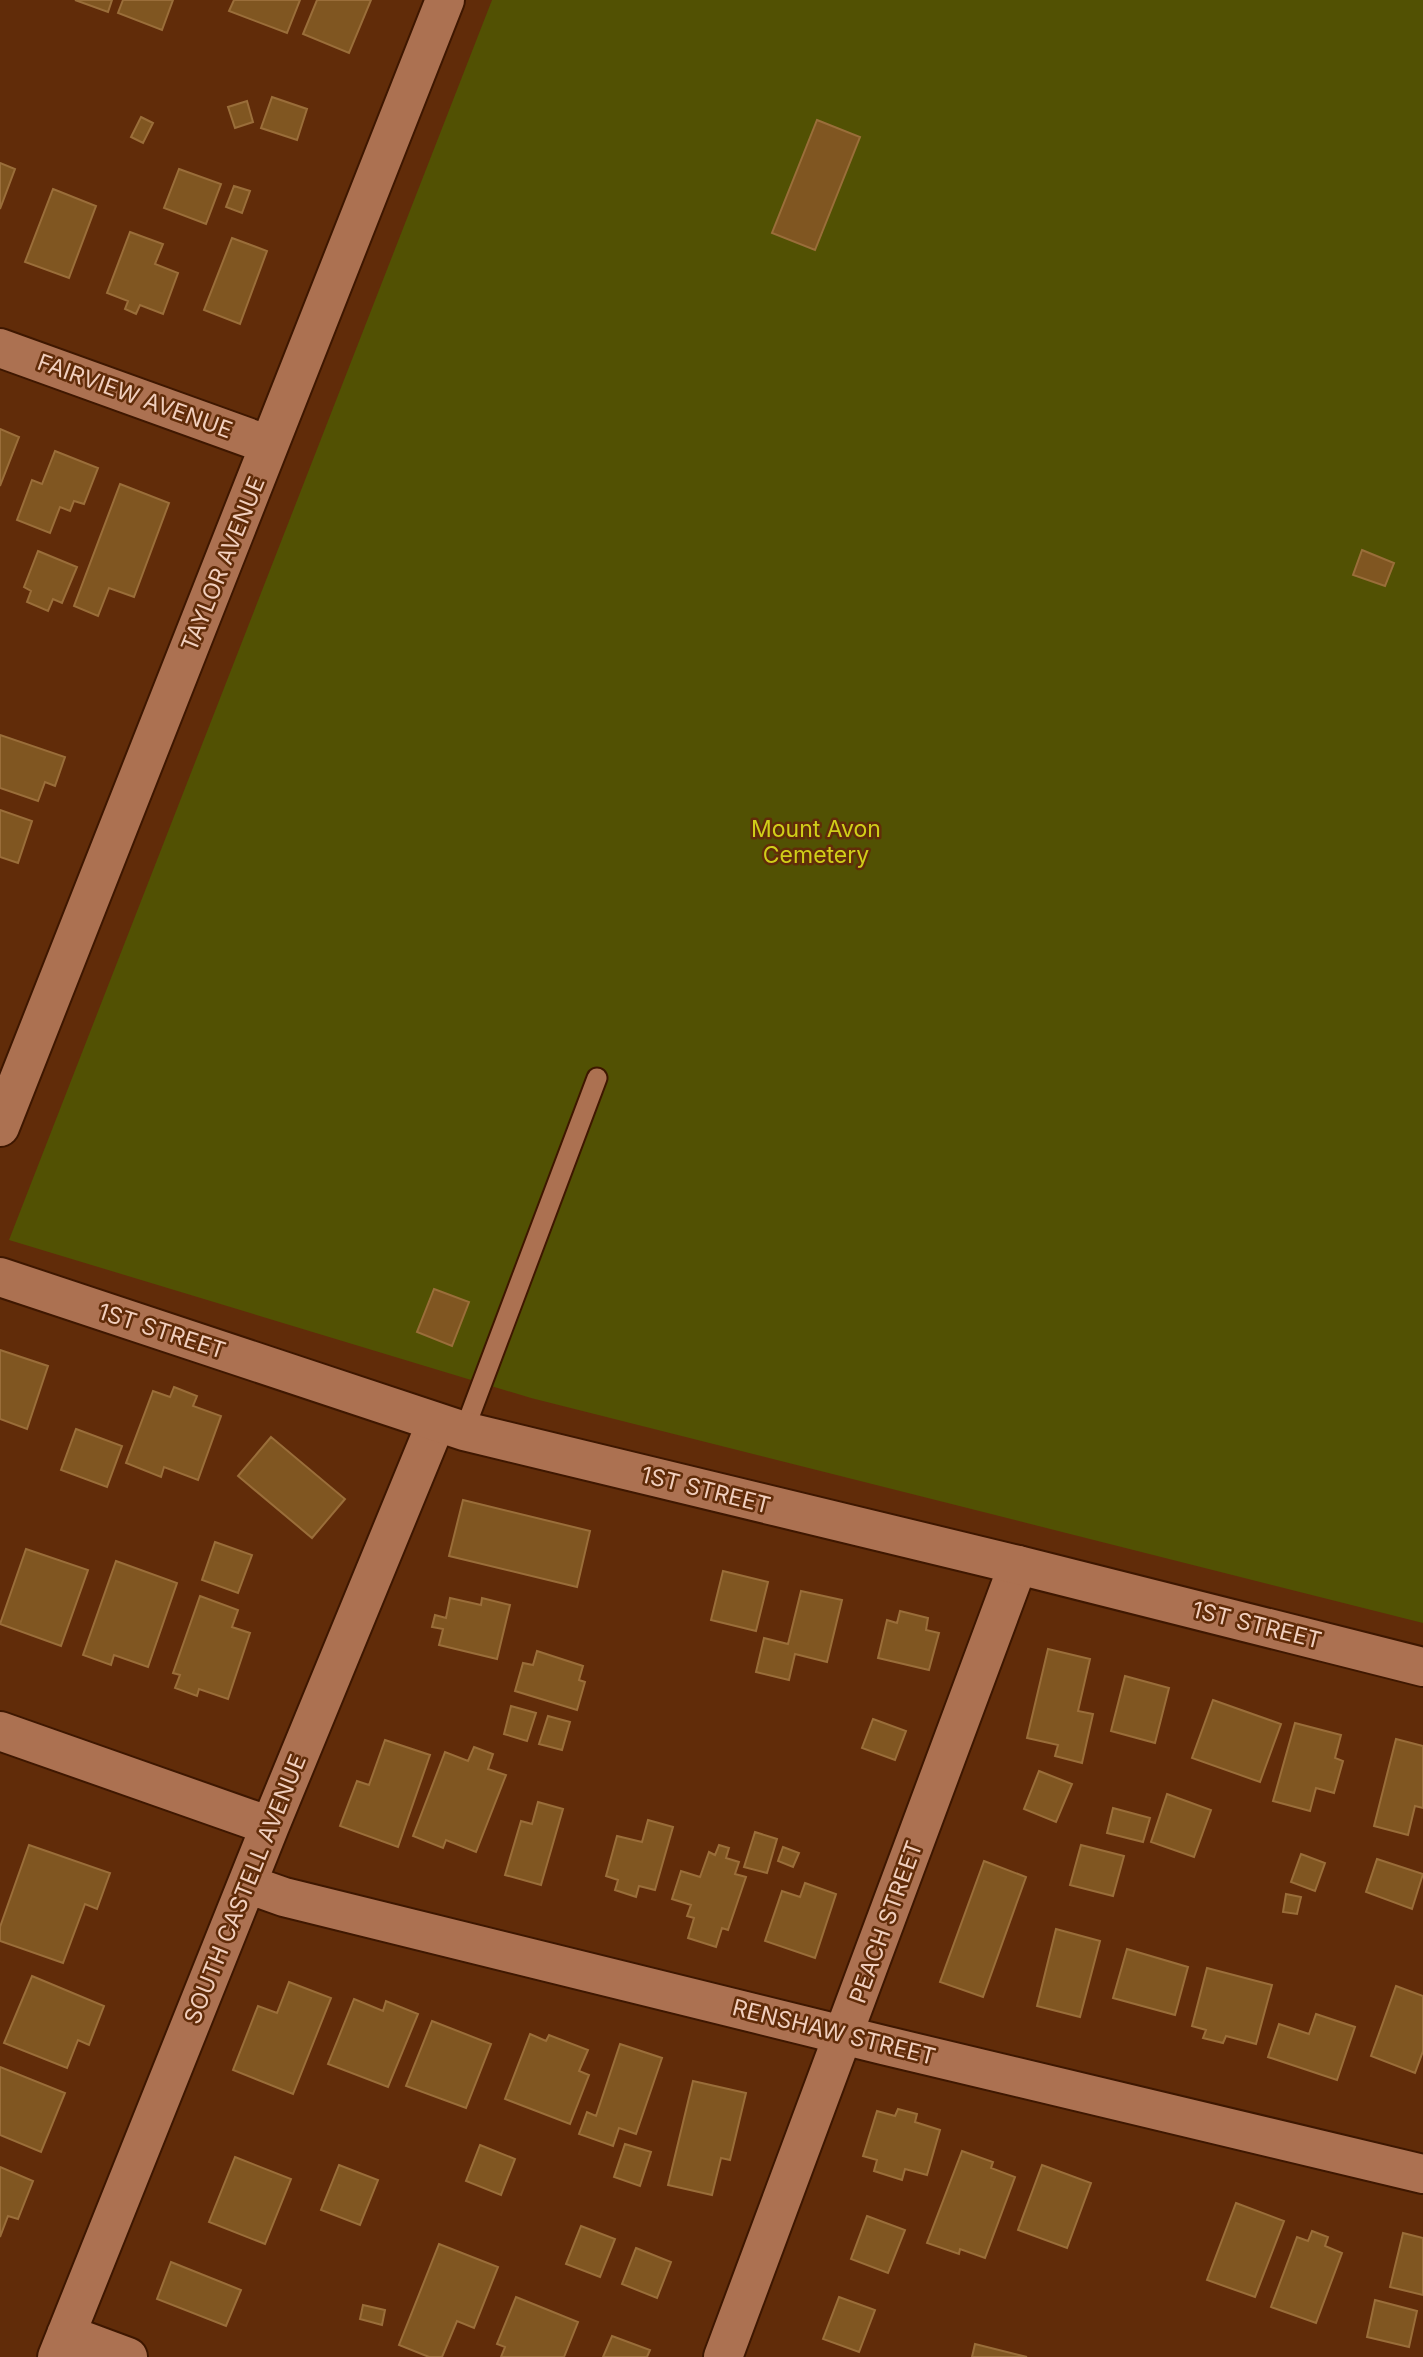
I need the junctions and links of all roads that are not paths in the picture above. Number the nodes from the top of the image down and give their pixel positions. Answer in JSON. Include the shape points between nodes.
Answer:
{"nodes":[{"id":1,"x":445,"y":0,"type":"edge"},
{"id":2,"x":0,"y":348,"type":"edge"},
{"id":3,"x":269,"y":445,"type":"junction"},
{"id":4,"x":597,"y":1078,"type":"dead end"},
{"id":5,"x":0,"y":1128,"type":"edge"},
{"id":6,"x":0,"y":1277,"type":"edge"},
{"id":7,"x":450,"y":1427,"type":"junction"},
{"id":8,"x":1018,"y":1565,"type":"junction"},
{"id":9,"x":1423,"y":1667,"type":"edge"},
{"id":10,"x":0,"y":1731,"type":"edge"},
{"id":11,"x":270,"y":1826,"type":"junction"},
{"id":12,"x":247,"y":1884,"type":"junction"},
{"id":13,"x":844,"y":2035,"type":"junction"},
{"id":14,"x":1423,"y":2174,"type":"edge"},
{"id":15,"x":62,"y":2345,"type":"edge"},
{"id":16,"x":128,"y":2357,"type":"edge"},
{"id":17,"x":723,"y":2357,"type":"edge"}],
"edges":[{"from":1,"to":3,"type":"street","name":"TAYLOR AVENUE"},
{"from":2,"to":3,"type":"street","name":"FAIRVIEW AVENUE"},
{"from":3,"to":5,"type":"street","name":"TAYLOR AVENUE"},
{"from":4,"to":7,"type":"lane"},
{"from":6,"to":7,"type":"street","name":"1ST STREET"},
{"from":7,"to":8,"type":"street","name":"1ST STREET"},
{"from":7,"to":11,"type":"street","name":"SOUTH CASTELL AVENUE"},
{"from":8,"to":9,"type":"street","name":"1ST STREET"},
{"from":8,"to":13,"type":"street","name":"PEACH STREET"},
{"from":10,"to":11,"type":"street"},
{"from":11,"to":12,"type":"street","name":"SOUTH CASTELL AVENUE"},
{"from":12,"to":13,"type":"street","name":"RENSHAW STREET","via":[[284,1897]]},
{"from":12,"to":15,"type":"street","name":"SOUTH CASTELL AVENUE"},
{"from":13,"to":14,"type":"street","name":"RENSHAW STREET"},
{"from":13,"to":17,"type":"street","name":"PEACH STREET"},
{"from":15,"to":16,"type":"street"}]}
